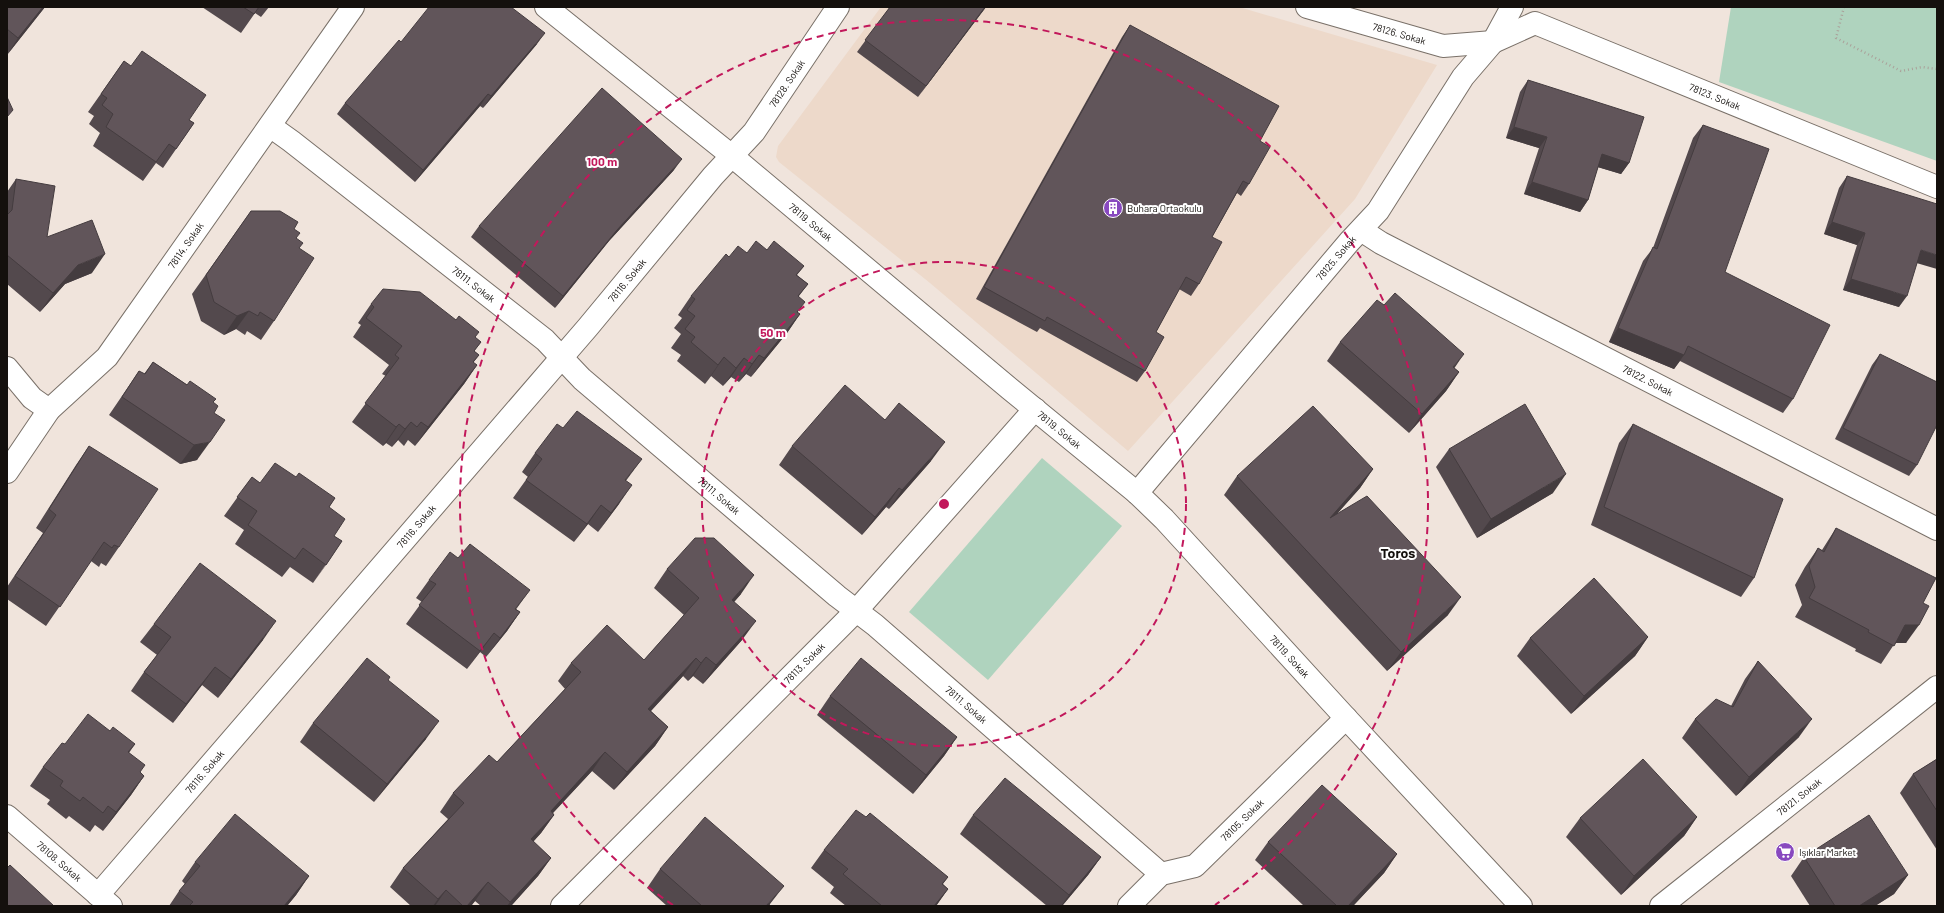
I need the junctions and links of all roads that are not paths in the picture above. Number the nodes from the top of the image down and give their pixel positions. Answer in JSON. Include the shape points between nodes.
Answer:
{"nodes":[{"id":1,"x":353,"y":7,"type":"edge"},
{"id":2,"x":546,"y":7,"type":"edge"},
{"id":3,"x":838,"y":7,"type":"edge"},
{"id":4,"x":1307,"y":7,"type":"edge"},
{"id":5,"x":1512,"y":7,"type":"edge"},
{"id":6,"x":1493,"y":42,"type":"junction"},
{"id":7,"x":270,"y":126,"type":"junction"},
{"id":8,"x":732,"y":156,"type":"junction"},
{"id":9,"x":1937,"y":187,"type":"edge"},
{"id":10,"x":1361,"y":230,"type":"junction"},
{"id":11,"x":561,"y":358,"type":"junction"},
{"id":12,"x":7,"y":368,"type":"edge"},
{"id":13,"x":1035,"y":409,"type":"junction"},
{"id":14,"x":49,"y":410,"type":"junction"},
{"id":15,"x":7,"y":472,"type":"edge"},
{"id":16,"x":1137,"y":492,"type":"junction"},
{"id":17,"x":1937,"y":529,"type":"edge"},
{"id":18,"x":856,"y":611,"type":"junction"},
{"id":19,"x":1937,"y":687,"type":"edge"},
{"id":20,"x":1346,"y":718,"type":"junction"},
{"id":21,"x":7,"y":816,"type":"edge"},
{"id":22,"x":1161,"y":874,"type":"junction"},
{"id":23,"x":104,"y":900,"type":"edge"},
{"id":24,"x":562,"y":906,"type":"edge"},
{"id":25,"x":1129,"y":906,"type":"edge"},
{"id":26,"x":1521,"y":906,"type":"edge"},
{"id":27,"x":1661,"y":906,"type":"edge"}],
"edges":[{"from":1,"to":7,"type":"street","name":"78114. Sokak"},
{"from":2,"to":8,"type":"street","name":"78119. Sokak"},
{"from":3,"to":8,"type":"street","name":"78128. Sokak","via":[[754,132]]},
{"from":4,"to":6,"type":"street","name":"78126. Sokak","via":[[1443,46]]},
{"from":5,"to":6,"type":"street","name":"78125. Sokak"},
{"from":6,"to":9,"type":"street","name":"78123. Sokak","via":[[1535,23]]},
{"from":6,"to":10,"type":"street","name":"78125. Sokak","via":[[1463,76],[1378,211]]},
{"from":7,"to":11,"type":"street","name":"78111. Sokak","via":[[545,340]]},
{"from":7,"to":14,"type":"street","name":"78114. Sokak","via":[[107,357]]},
{"from":8,"to":11,"type":"street","name":"78116. Sokak"},
{"from":8,"to":13,"type":"street","name":"78119. Sokak"},
{"from":10,"to":16,"type":"street","name":"78125. Sokak"},
{"from":10,"to":17,"type":"street","name":"78122. Sokak","via":[[1381,244]]},
{"from":11,"to":18,"type":"street","name":"78111. Sokak","via":[[582,379]]},
{"from":11,"to":23,"type":"street","name":"78116. Sokak"},
{"from":12,"to":14,"type":"street","via":[[32,398]]},
{"from":13,"to":16,"type":"street","name":"78119. Sokak"},
{"from":13,"to":18,"type":"street","name":"78113. Sokak"},
{"from":14,"to":15,"type":"street","name":"78114. Sokak"},
{"from":16,"to":20,"type":"street","name":"78119. Sokak"},
{"from":18,"to":22,"type":"street","name":"78111. Sokak"},
{"from":18,"to":24,"type":"street","name":"78113. Sokak"},
{"from":19,"to":27,"type":"street","name":"78121. Sokak"},
{"from":20,"to":22,"type":"street","name":"78105. Sokak","via":[[1195,866]]},
{"from":20,"to":26,"type":"street","name":"78119. Sokak"},
{"from":21,"to":23,"type":"street","name":"78108. Sokak"},
{"from":22,"to":25,"type":"street"}]}
